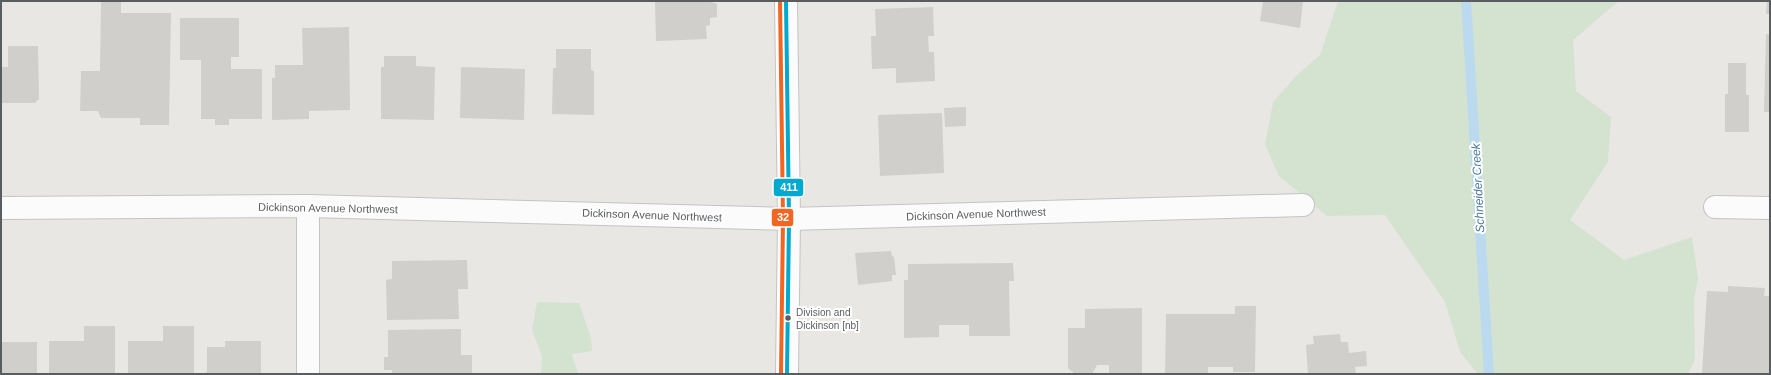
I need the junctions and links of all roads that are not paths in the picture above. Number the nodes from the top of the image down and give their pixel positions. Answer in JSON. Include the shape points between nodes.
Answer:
{"nodes":[{"id":1,"x":786,"y":1,"type":"edge"},
{"id":2,"x":1303,"y":205,"type":"dead end"},
{"id":3,"x":308,"y":206,"type":"junction"},
{"id":4,"x":1715,"y":207,"type":"dead end"},
{"id":5,"x":1,"y":208,"type":"edge"},
{"id":6,"x":1770,"y":208,"type":"edge"},
{"id":7,"x":789,"y":219,"type":"junction"},
{"id":8,"x":308,"y":374,"type":"edge"},
{"id":9,"x":787,"y":374,"type":"edge"}],
"edges":[{"from":1,"to":7,"type":"street"},
{"from":2,"to":7,"type":"street","name":"Dickinson Avenue Northwest"},
{"from":3,"to":5,"type":"street","name":"Dickinson Avenue Northwest"},
{"from":3,"to":7,"type":"street","name":"Dickinson Avenue Northwest"},
{"from":3,"to":8,"type":"street"},
{"from":4,"to":6,"type":"street"},
{"from":7,"to":9,"type":"street"}]}
